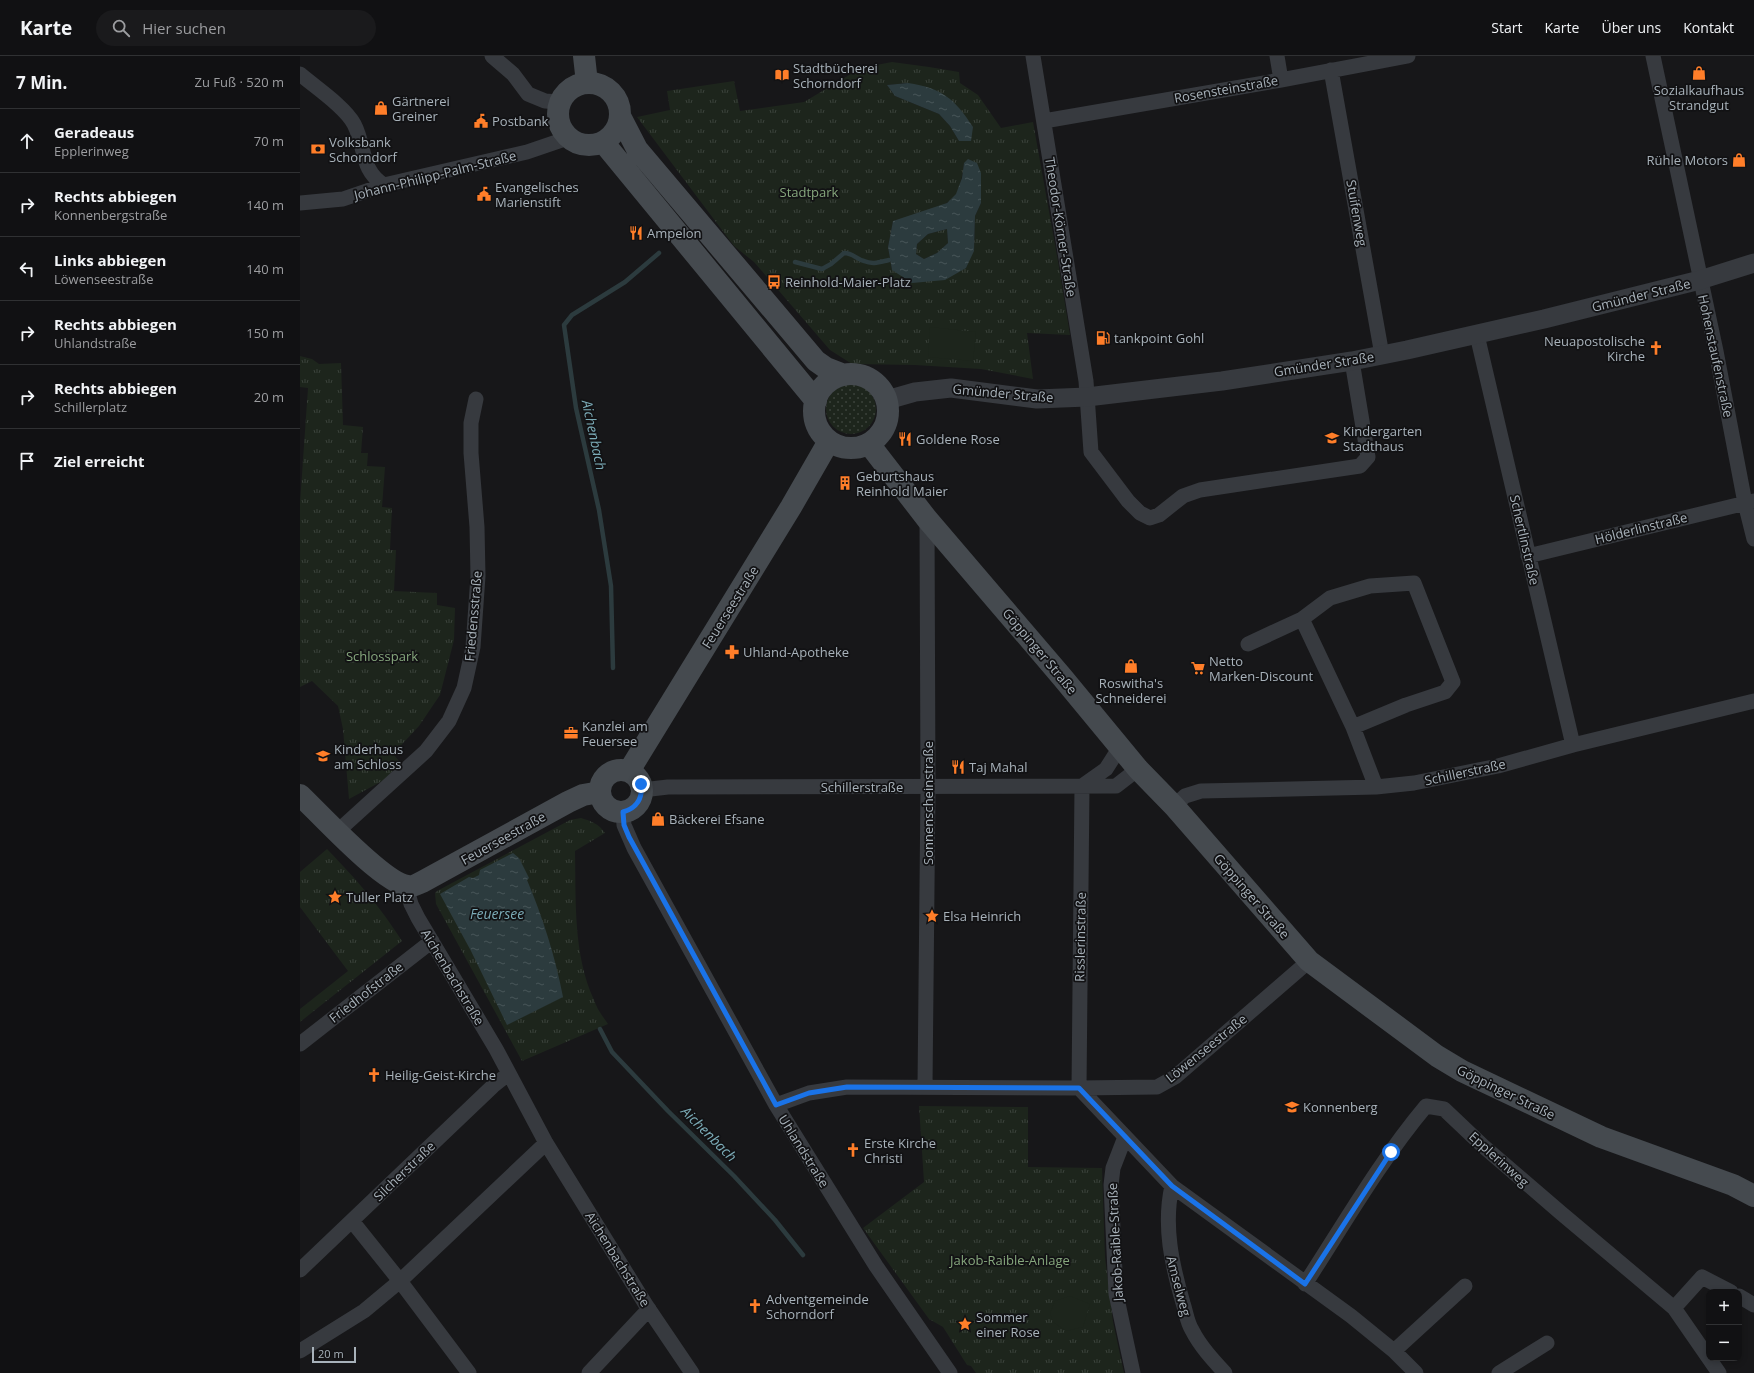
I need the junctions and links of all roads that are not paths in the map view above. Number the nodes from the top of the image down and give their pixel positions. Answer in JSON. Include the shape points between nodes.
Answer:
{"nodes":[{"id":1,"x":584,"y":56,"type":"edge"},
{"id":2,"x":1033,"y":56,"type":"edge"},
{"id":3,"x":1277,"y":56,"type":"edge"},
{"id":4,"x":1408,"y":56,"type":"edge"},
{"id":5,"x":1653,"y":56,"type":"edge"},
{"id":6,"x":497,"y":58,"type":"edge"},
{"id":7,"x":1332,"y":70,"type":"junction"},
{"id":8,"x":300,"y":74,"type":"edge"},
{"id":9,"x":1281,"y":80,"type":"junction"},
{"id":10,"x":587,"y":83,"type":"junction"},
{"id":11,"x":560,"y":102,"type":"junction"},
{"id":12,"x":620,"y":116,"type":"junction"},
{"id":13,"x":1044,"y":121,"type":"junction"},
{"id":14,"x":568,"y":138,"type":"junction"},
{"id":15,"x":603,"y":142,"type":"junction"},
{"id":16,"x":384,"y":185,"type":"junction"},
{"id":17,"x":300,"y":203,"type":"edge"},
{"id":18,"x":1754,"y":263,"type":"edge"},
{"id":19,"x":1700,"y":280,"type":"junction"},
{"id":20,"x":1477,"y":335,"type":"junction"},
{"id":21,"x":1382,"y":355,"type":"junction"},
{"id":22,"x":1352,"y":360,"type":"junction"},
{"id":23,"x":844,"y":375,"type":"junction"},
{"id":24,"x":1087,"y":397,"type":"junction"},
{"id":25,"x":476,"y":399,"type":"dead end"},
{"id":26,"x":887,"y":400,"type":"junction"},
{"id":27,"x":816,"y":401,"type":"junction"},
{"id":28,"x":829,"y":441,"type":"junction"},
{"id":29,"x":869,"y":444,"type":"junction"},
{"id":30,"x":1750,"y":502,"type":"edge"},
{"id":31,"x":927,"y":519,"type":"junction"},
{"id":32,"x":1754,"y":539,"type":"edge"},
{"id":33,"x":1528,"y":556,"type":"junction"},
{"id":34,"x":1302,"y":619,"type":"junction"},
{"id":35,"x":1248,"y":644,"type":"dead end"},
{"id":36,"x":1754,"y":701,"type":"edge"},
{"id":37,"x":1353,"y":727,"type":"junction"},
{"id":38,"x":1573,"y":745,"type":"junction"},
{"id":39,"x":1120,"y":747,"type":"junction"},
{"id":40,"x":1138,"y":769,"type":"junction"},
{"id":41,"x":629,"y":771,"type":"junction"},
{"id":42,"x":1082,"y":786,"type":"junction"},
{"id":43,"x":928,"y":787,"type":"junction"},
{"id":44,"x":1376,"y":787,"type":"junction"},
{"id":45,"x":642,"y":790,"type":"junction"},
{"id":46,"x":600,"y":792,"type":"junction"},
{"id":47,"x":300,"y":795,"type":"edge"},
{"id":48,"x":1174,"y":806,"type":"junction"},
{"id":49,"x":623,"y":812,"type":"junction"},
{"id":50,"x":338,"y":831,"type":"junction"},
{"id":51,"x":406,"y":886,"type":"junction"},
{"id":52,"x":432,"y":941,"type":"junction"},
{"id":53,"x":1309,"y":961,"type":"junction"},
{"id":54,"x":300,"y":1044,"type":"edge"},
{"id":55,"x":508,"y":1074,"type":"junction"},
{"id":56,"x":925,"y":1087,"type":"junction"},
{"id":57,"x":1079,"y":1088,"type":"junction"},
{"id":58,"x":776,"y":1105,"type":"junction"},
{"id":59,"x":1125,"y":1136,"type":"junction"},
{"id":60,"x":546,"y":1143,"type":"junction"},
{"id":61,"x":1172,"y":1186,"type":"junction"},
{"id":62,"x":1754,"y":1196,"type":"edge"},
{"id":63,"x":352,"y":1221,"type":"junction"},
{"id":64,"x":300,"y":1270,"type":"edge"},
{"id":65,"x":400,"y":1281,"type":"junction"},
{"id":66,"x":1305,"y":1284,"type":"junction"},
{"id":67,"x":1465,"y":1286,"type":"dead end"},
{"id":68,"x":1725,"y":1289,"type":"edge"},
{"id":69,"x":1742,"y":1298,"type":"edge"},
{"id":70,"x":1754,"y":1305,"type":"edge"},
{"id":71,"x":1674,"y":1308,"type":"junction"},
{"id":72,"x":649,"y":1309,"type":"junction"},
{"id":73,"x":1547,"y":1342,"type":"dead end"},
{"id":74,"x":300,"y":1351,"type":"edge"},
{"id":75,"x":1394,"y":1351,"type":"junction"},
{"id":76,"x":469,"y":1373,"type":"edge"},
{"id":77,"x":589,"y":1373,"type":"edge"},
{"id":78,"x":692,"y":1373,"type":"edge"},
{"id":79,"x":950,"y":1373,"type":"edge"},
{"id":80,"x":1133,"y":1373,"type":"edge"},
{"id":81,"x":1225,"y":1373,"type":"edge"},
{"id":82,"x":1416,"y":1373,"type":"edge"},
{"id":83,"x":1499,"y":1373,"type":"edge"},
{"id":84,"x":1719,"y":1373,"type":"edge"}],
"edges":[{"from":1,"to":10,"type":"main road"},
{"from":2,"to":13,"type":"street","name":"Theodor-Körner-Straße"},
{"from":3,"to":9,"type":"street"},
{"from":4,"to":7,"type":"street","name":"Rosensteinstraße"},
{"from":5,"to":19,"type":"street","name":"Hohenstaufenstraße"},
{"from":6,"to":11,"type":"street","via":[[528,94],[545,101]]},
{"from":7,"to":9,"type":"street","name":"Rosensteinstraße"},
{"from":7,"to":21,"type":"street","name":"Stuifenweg"},
{"from":8,"to":16,"type":"street","via":[[354,123],[368,169],[375,179]]},
{"from":9,"to":13,"type":"street","name":"Rosensteinstraße"},
{"from":10,"to":11,"type":"main road","via":[[566,92]]},
{"from":10,"to":12,"type":"main road","via":[[600,85],[611,92],[618,103]]},
{"from":11,"to":14,"type":"main road","via":[[558,122]]},
{"from":12,"to":15,"type":"main road","via":[[618,126]]},
{"from":12,"to":23,"type":"main road","via":[[637,149],[816,361]]},
{"from":13,"to":24,"type":"street","name":"Theodor-Körner-Straße"},
{"from":14,"to":15,"type":"main road","via":[[579,144],[592,145]]},
{"from":14,"to":16,"type":"street","name":"Johann-Philipp-Palm-Straße","via":[[527,152]]},
{"from":15,"to":27,"type":"main road"},
{"from":16,"to":17,"type":"street","name":"Johann-Philipp-Palm-Straße","via":[[343,199]]},
{"from":18,"to":19,"type":"street","name":"Gmünder Straße"},
{"from":19,"to":20,"type":"street","name":"Gmünder Straße"},
{"from":19,"to":30,"type":"street","name":"Hohenstaufenstraße"},
{"from":20,"to":21,"type":"street","name":"Gmünder Straße"},
{"from":20,"to":33,"type":"street","name":"Schertlinstraße"},
{"from":21,"to":22,"type":"street","name":"Gmünder Straße"},
{"from":22,"to":24,"type":"street","name":"Gmünder Straße","via":[[1222,381]]},
{"from":22,"to":24,"type":"street","name":"Theodor-Körner-Straße","via":[[1368,457],[1360,466],[1200,490],[1183,496],[1159,515],[1150,518],[1140,513],[1128,500],[1091,452]]},
{"from":23,"to":26,"type":"main road","via":[[865,377],[882,391]]},
{"from":23,"to":27,"type":"main road","via":[[826,384]]},
{"from":24,"to":26,"type":"street","name":"Gmünder Straße","via":[[1037,399],[951,388],[915,392]]},
{"from":25,"to":50,"type":"street","name":"Friedensstraße","via":[[471,423],[471,453],[478,576],[473,647],[464,688],[449,721],[426,751]]},
{"from":26,"to":29,"type":"main road","via":[[887,422],[882,432]]},
{"from":27,"to":28,"type":"main road","via":[[816,423]]},
{"from":28,"to":29,"type":"main road","via":[[840,447],[852,448],[861,448]]},
{"from":28,"to":41,"type":"main road","name":"Feuerseestraße"},
{"from":29,"to":31,"type":"main road","name":"Göppinger Straße"},
{"from":30,"to":32,"type":"street","name":"Hohenstaufenstraße"},
{"from":30,"to":33,"type":"street","name":"Hölderlinstraße"},
{"from":31,"to":39,"type":"main road","name":"Göppinger Straße"},
{"from":31,"to":43,"type":"street","name":"Sonnenscheinstraße"},
{"from":33,"to":38,"type":"street","name":"Schertlinstraße"},
{"from":34,"to":35,"type":"street"},
{"from":34,"to":37,"type":"street"},
{"from":34,"to":37,"type":"street","via":[[1330,598],[1370,586],[1414,583],[1453,682],[1445,692],[1406,704]]},
{"from":36,"to":38,"type":"street","name":"Schillerstraße"},
{"from":37,"to":44,"type":"street"},
{"from":38,"to":44,"type":"street","name":"Schillerstraße","via":[[1498,766],[1414,783]]},
{"from":39,"to":40,"type":"main road","name":"Göppinger Straße"},
{"from":39,"to":42,"type":"street","via":[[1106,769]]},
{"from":40,"to":42,"type":"street","name":"Schillerstraße","via":[[1116,786]]},
{"from":40,"to":48,"type":"main road","name":"Göppinger Straße"},
{"from":41,"to":45,"type":"main road","via":[[638,778]]},
{"from":41,"to":46,"type":"main road","via":[[622,770],[609,774],[601,785]]},
{"from":42,"to":43,"type":"street","name":"Schillerstraße"},
{"from":42,"to":57,"type":"street","name":"Risslerinstraße"},
{"from":43,"to":45,"type":"street","name":"Schillerstraße","via":[[668,787]]},
{"from":43,"to":56,"type":"street","name":"Sonnenscheinstraße"},
{"from":44,"to":48,"type":"street","name":"Schillerstraße","via":[[1201,791],[1186,796]]},
{"from":45,"to":49,"type":"main road","via":[[639,802]]},
{"from":46,"to":49,"type":"main road","via":[[606,805]]},
{"from":46,"to":51,"type":"main road","name":"Feuerseestraße","via":[[582,795],[422,882]]},
{"from":47,"to":50,"type":"main road"},
{"from":48,"to":53,"type":"main road","name":"Göppinger Straße"},
{"from":49,"to":58,"type":"street","name":"Uhlandstraße","via":[[624,825],[634,848]]},
{"from":50,"to":51,"type":"main road","via":[[386,877]]},
{"from":51,"to":52,"type":"street","name":"Aichenbachstraße","via":[[411,904]]},
{"from":52,"to":54,"type":"street","name":"Friedhofstraße"},
{"from":52,"to":55,"type":"street","name":"Aichenbachstraße"},
{"from":53,"to":57,"type":"street","name":"Löwenseestraße","via":[[1175,1077],[1157,1087]]},
{"from":53,"to":62,"type":"main road","name":"Göppinger Straße","via":[[1437,1056],[1462,1071],[1601,1137],[1733,1185]]},
{"from":55,"to":60,"type":"street","name":"Aichenbachstraße"},
{"from":55,"to":63,"type":"street","name":"Silcherstraße","via":[[492,1086]]},
{"from":56,"to":57,"type":"street","name":"Löwenseestraße"},
{"from":56,"to":58,"type":"street","name":"Löwenseestraße","via":[[847,1087],[809,1093]]},
{"from":57,"to":59,"type":"street"},
{"from":58,"to":79,"type":"street","name":"Uhlandstraße","via":[[876,1266]]},
{"from":59,"to":61,"type":"street"},
{"from":59,"to":80,"type":"street","name":"Jakob-Raible-Straße","via":[[1113,1168],[1112,1185],[1116,1294]]},
{"from":60,"to":65,"type":"street"},
{"from":60,"to":72,"type":"street","name":"Aichenbachstraße"},
{"from":61,"to":66,"type":"street"},
{"from":61,"to":81,"type":"street","name":"Amselweg","via":[[1168,1205],[1170,1247],[1177,1281],[1191,1329],[1210,1357]]},
{"from":63,"to":64,"type":"street","name":"Silcherstraße"},
{"from":63,"to":65,"type":"street"},
{"from":65,"to":74,"type":"street","via":[[364,1311]]},
{"from":65,"to":76,"type":"street"},
{"from":66,"to":71,"type":"street","name":"Epplerinweg","via":[[1365,1190],[1426,1106],[1444,1109],[1537,1193]]},
{"from":66,"to":75,"type":"street","via":[[1351,1316]]},
{"from":67,"to":75,"type":"street"},
{"from":68,"to":71,"type":"street","via":[[1702,1277]]},
{"from":69,"to":70,"type":"street"},
{"from":71,"to":84,"type":"street","name":"Epplerinweg"},
{"from":72,"to":77,"type":"street"},
{"from":72,"to":78,"type":"street","name":"Aichenbachstraße"},
{"from":73,"to":83,"type":"street"},
{"from":75,"to":82,"type":"street"}]}
